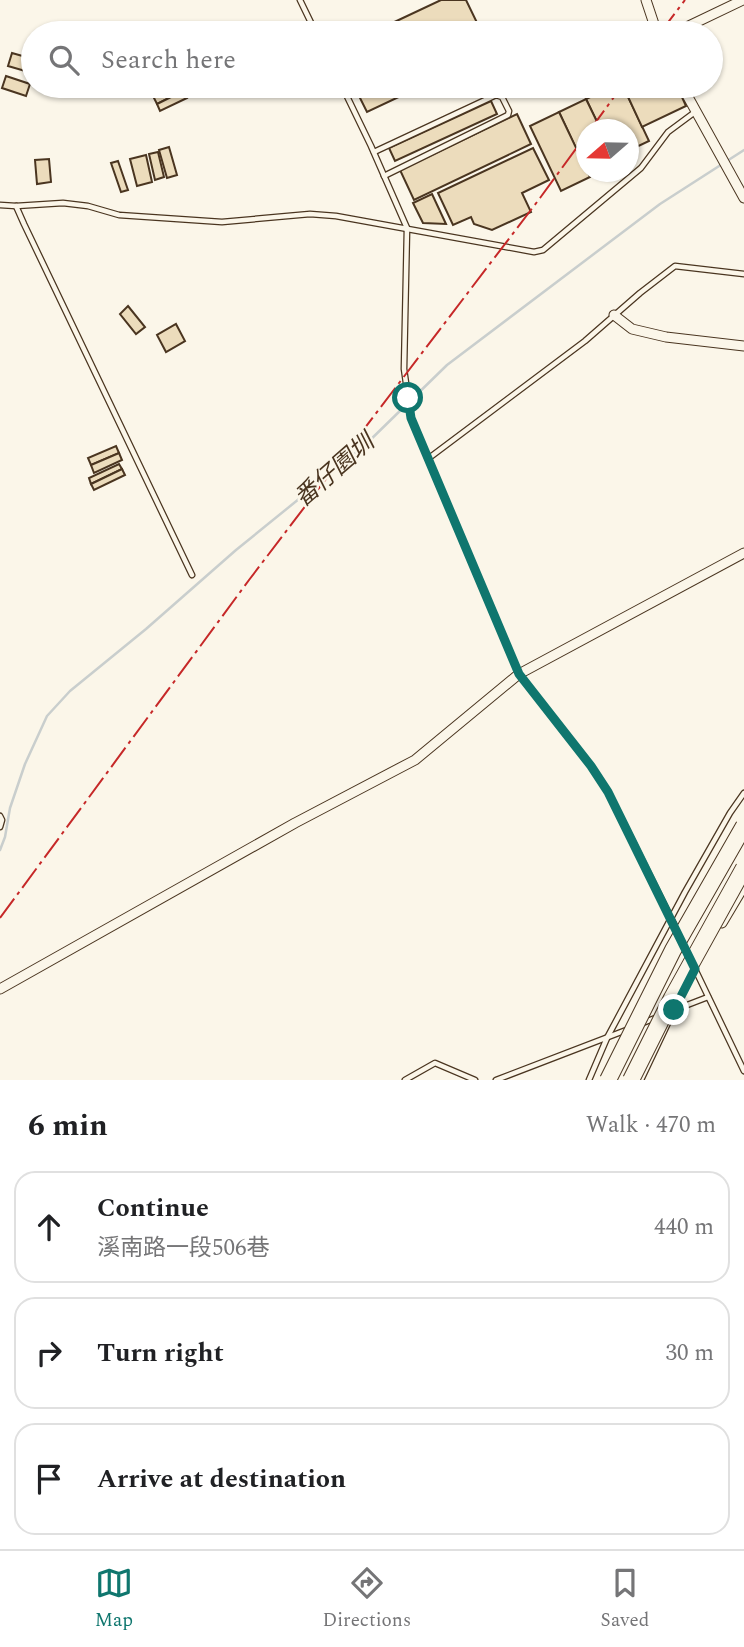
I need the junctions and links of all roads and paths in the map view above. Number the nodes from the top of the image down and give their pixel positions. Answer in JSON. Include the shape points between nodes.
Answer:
{"nodes":[{"id":1,"x":300,"y":0,"type":"edge"},
{"id":2,"x":646,"y":0,"type":"edge"},
{"id":3,"x":743,"y":0,"type":"edge"},
{"id":4,"x":310,"y":21,"type":"edge"},
{"id":5,"x":653,"y":21,"type":"edge"},
{"id":6,"x":699,"y":21,"type":"edge"},
{"id":7,"x":348,"y":98,"type":"edge"},
{"id":8,"x":490,"y":98,"type":"edge"},
{"id":9,"x":503,"y":98,"type":"edge"},
{"id":10,"x":688,"y":98,"type":"edge"},
{"id":11,"x":695,"y":111,"type":"junction"},
{"id":12,"x":374,"y":152,"type":"junction"},
{"id":13,"x":384,"y":176,"type":"junction"},
{"id":14,"x":744,"y":198,"type":"edge"},
{"id":15,"x":0,"y":205,"type":"edge"},
{"id":16,"x":16,"y":206,"type":"junction"},
{"id":17,"x":407,"y":228,"type":"junction"},
{"id":18,"x":744,"y":274,"type":"edge"},
{"id":19,"x":614,"y":315,"type":"junction"},
{"id":20,"x":744,"y":346,"type":"edge"},
{"id":21,"x":429,"y":458,"type":"junction"},
{"id":22,"x":744,"y":553,"type":"edge"},
{"id":23,"x":192,"y":575,"type":"dead end"},
{"id":24,"x":519,"y":674,"type":"junction"},
{"id":25,"x":744,"y":793,"type":"edge"},
{"id":26,"x":0,"y":816,"type":"edge"},
{"id":27,"x":744,"y":826,"type":"edge"},
{"id":28,"x":0,"y":827,"type":"edge"},
{"id":29,"x":744,"y":868,"type":"edge"},
{"id":30,"x":744,"y":886,"type":"edge"},
{"id":31,"x":671,"y":919,"type":"junction"},
{"id":32,"x":683,"y":944,"type":"dead end"},
{"id":33,"x":690,"y":957,"type":"dead end"},
{"id":34,"x":695,"y":969,"type":"junction"},
{"id":35,"x":690,"y":980,"type":"dead end"},
{"id":36,"x":0,"y":989,"type":"edge"},
{"id":37,"x":709,"y":997,"type":"junction"},
{"id":38,"x":680,"y":1000,"type":"dead end"},
{"id":39,"x":674,"y":1010,"type":"junction"},
{"id":40,"x":607,"y":1038,"type":"junction"},
{"id":41,"x":744,"y":1071,"type":"edge"},
{"id":42,"x":405,"y":1080,"type":"edge"},
{"id":43,"x":475,"y":1080,"type":"edge"},
{"id":44,"x":496,"y":1080,"type":"edge"},
{"id":45,"x":589,"y":1080,"type":"edge"},
{"id":46,"x":608,"y":1080,"type":"edge"},
{"id":47,"x":631,"y":1080,"type":"edge"},
{"id":48,"x":641,"y":1080,"type":"edge"}],
"edges":[{"from":1,"to":4,"type":"lane"},
{"from":2,"to":5,"type":"street"},
{"from":3,"to":6,"type":"street"},
{"from":7,"to":12,"type":"lane"},
{"from":8,"to":12,"type":"lane"},
{"from":9,"to":13,"type":"lane","via":[[508,115]]},
{"from":10,"to":11,"type":"street"},
{"from":11,"to":14,"type":"street"},
{"from":11,"to":17,"type":"lane","via":[[668,132],[641,168],[543,250]]},
{"from":12,"to":13,"type":"lane"},
{"from":13,"to":17,"type":"lane"},
{"from":15,"to":16,"type":"lane"},
{"from":16,"to":17,"type":"lane","via":[[63,203],[119,215],[222,222],[310,214]]},
{"from":16,"to":23,"type":"lane"},
{"from":17,"to":21,"type":"lane","via":[[404,369],[411,418]]},
{"from":18,"to":19,"type":"lane","via":[[675,266]]},
{"from":19,"to":20,"type":"street","via":[[632,329]]},
{"from":19,"to":21,"type":"lane"},
{"from":21,"to":24,"type":"lane"},
{"from":22,"to":24,"type":"street"},
{"from":24,"to":31,"type":"lane","via":[[608,792]]},
{"from":24,"to":36,"type":"street","via":[[415,760]]},
{"from":25,"to":31,"type":"lane"},
{"from":26,"to":28,"type":"lane"},
{"from":27,"to":46,"type":"highway","bridge":true,"via":[[673,950]]},
{"from":29,"to":47,"type":"highway","bridge":true},
{"from":30,"to":34,"type":"street"},
{"from":31,"to":32,"type":"lane"},
{"from":31,"to":40,"type":"lane"},
{"from":33,"to":34,"type":"lane"},
{"from":34,"to":35,"type":"lane"},
{"from":34,"to":37,"type":"lane"},
{"from":37,"to":39,"type":"lane"},
{"from":37,"to":41,"type":"lane"},
{"from":38,"to":39,"type":"lane"},
{"from":39,"to":40,"type":"lane"},
{"from":39,"to":48,"type":"lane"},
{"from":40,"to":44,"type":"lane"},
{"from":40,"to":45,"type":"lane"},
{"from":42,"to":43,"type":"lane","via":[[435,1063]]}]}
